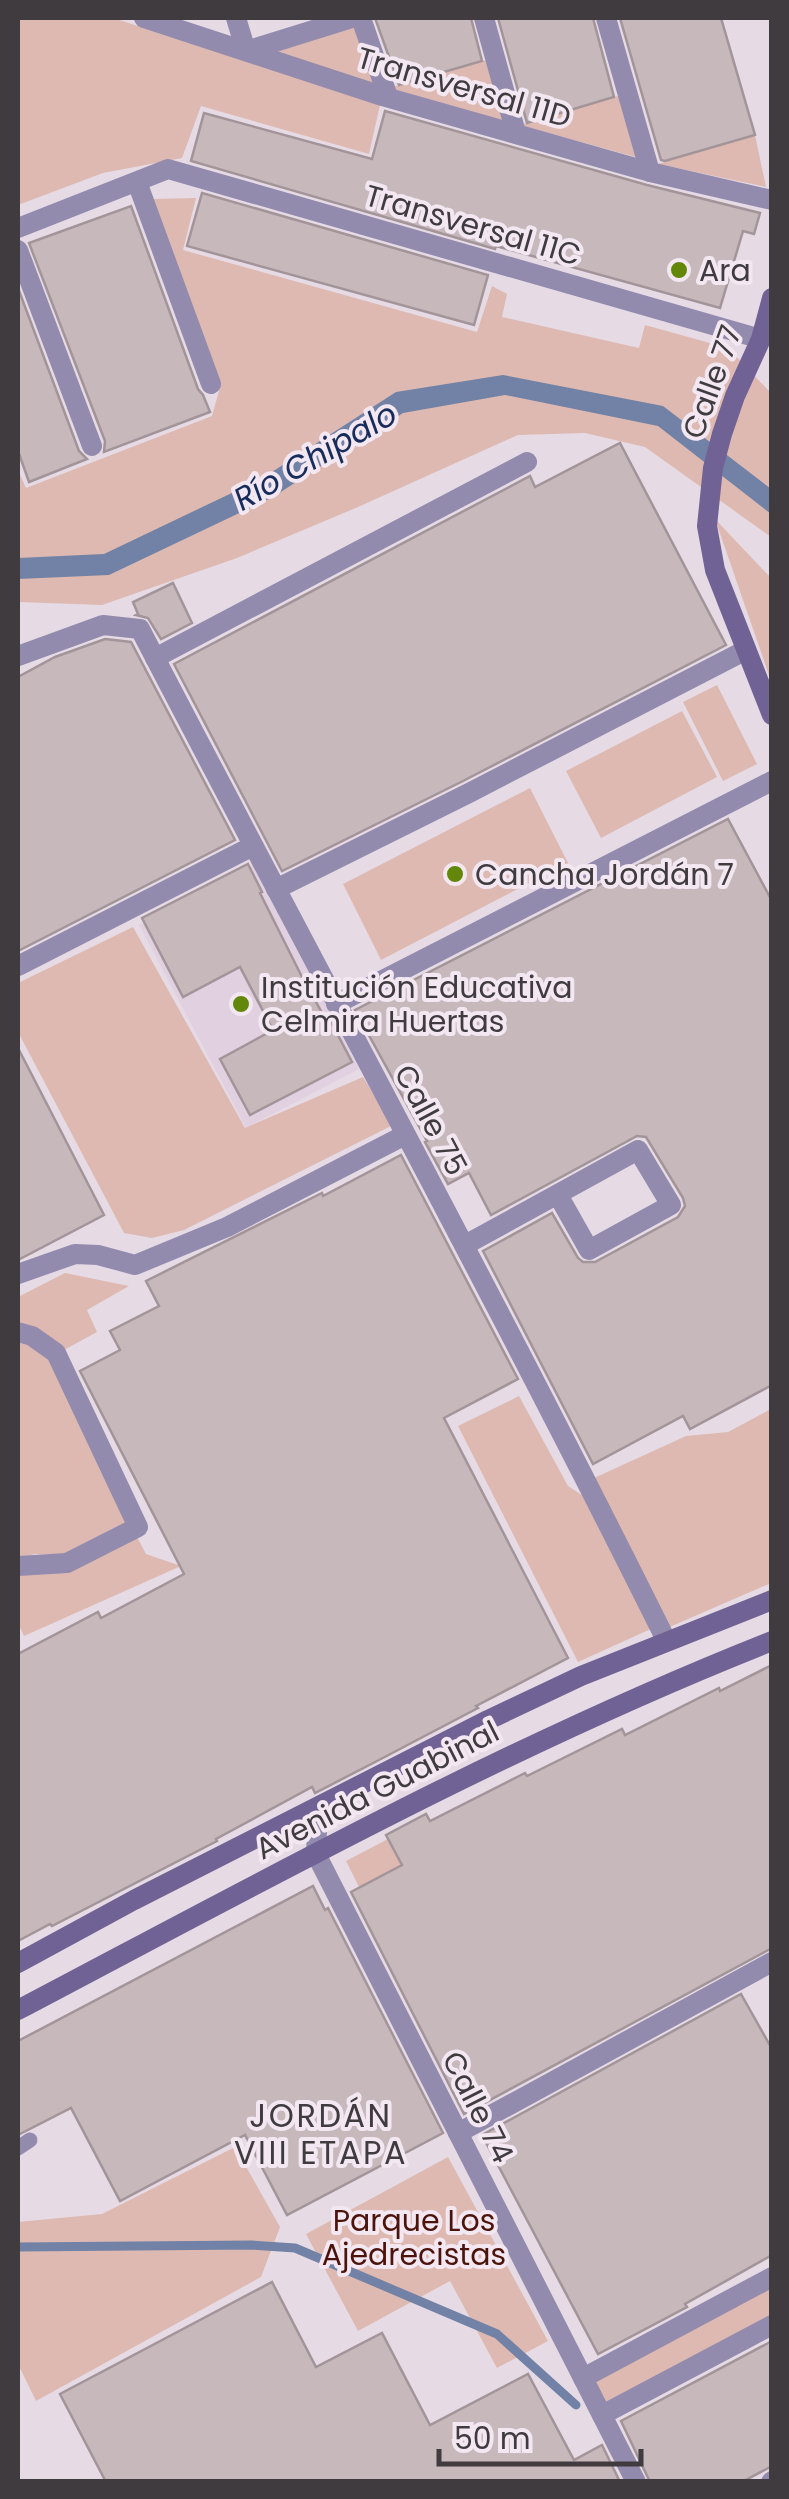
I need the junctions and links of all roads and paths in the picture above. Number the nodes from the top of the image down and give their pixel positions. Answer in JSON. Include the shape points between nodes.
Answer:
{"nodes":[{"id":1,"x":144,"y":18,"type":"edge"},
{"id":2,"x":236,"y":18,"type":"edge"},
{"id":3,"x":352,"y":18,"type":"edge"},
{"id":4,"x":361,"y":18,"type":"edge"},
{"id":5,"x":484,"y":18,"type":"edge"},
{"id":6,"x":606,"y":18,"type":"edge"},
{"id":7,"x":246,"y":51,"type":"junction"},
{"id":8,"x":388,"y":97,"type":"junction"},
{"id":9,"x":516,"y":133,"type":"junction"},
{"id":10,"x":650,"y":172,"type":"junction"},
{"id":11,"x":137,"y":182,"type":"junction"},
{"id":12,"x":772,"y":200,"type":"edge"},
{"id":13,"x":18,"y":228,"type":"edge"},
{"id":14,"x":18,"y":250,"type":"edge"},
{"id":15,"x":772,"y":298,"type":"edge"},
{"id":16,"x":761,"y":339,"type":"junction"},
{"id":17,"x":211,"y":384,"type":"dead end"},
{"id":18,"x":92,"y":446,"type":"dead end"},
{"id":19,"x":528,"y":462,"type":"dead end"},
{"id":20,"x":746,"y":650,"type":"junction"},
{"id":21,"x":18,"y":656,"type":"edge"},
{"id":22,"x":156,"y":658,"type":"junction"},
{"id":23,"x":772,"y":714,"type":"edge"},
{"id":24,"x":772,"y":780,"type":"edge"},
{"id":25,"x":254,"y":846,"type":"junction"},
{"id":26,"x":276,"y":889,"type":"junction"},
{"id":27,"x":18,"y":966,"type":"edge"},
{"id":28,"x":336,"y":1004,"type":"junction"},
{"id":29,"x":405,"y":1135,"type":"junction"},
{"id":30,"x":558,"y":1195,"type":"junction"},
{"id":31,"x":464,"y":1245,"type":"junction"},
{"id":32,"x":18,"y":1274,"type":"edge"},
{"id":33,"x":18,"y":1332,"type":"edge"},
{"id":34,"x":18,"y":1566,"type":"edge"},
{"id":35,"x":772,"y":1600,"type":"edge"},
{"id":36,"x":666,"y":1640,"type":"junction"},
{"id":37,"x":772,"y":1641,"type":"edge"},
{"id":38,"x":318,"y":1808,"type":"junction"},
{"id":39,"x":316,"y":1854,"type":"junction"},
{"id":40,"x":772,"y":1962,"type":"edge"},
{"id":41,"x":18,"y":1963,"type":"edge"},
{"id":42,"x":18,"y":2010,"type":"edge"},
{"id":43,"x":458,"y":2134,"type":"junction"},
{"id":44,"x":772,"y":2278,"type":"edge"},
{"id":45,"x":772,"y":2324,"type":"edge"},
{"id":46,"x":583,"y":2378,"type":"junction"},
{"id":47,"x":602,"y":2415,"type":"junction"},
{"id":48,"x":636,"y":2482,"type":"edge"}],
"edges":[{"from":1,"to":7,"type":"street","name":"Transversal 11D"},
{"from":2,"to":7,"type":"street"},
{"from":3,"to":7,"type":"street"},
{"from":4,"to":8,"type":"street"},
{"from":5,"to":9,"type":"street"},
{"from":6,"to":10,"type":"street"},
{"from":7,"to":8,"type":"street","name":"Transversal 11D"},
{"from":8,"to":9,"type":"street","name":"Transversal 11D"},
{"from":9,"to":10,"type":"street","name":"Transversal 11D"},
{"from":10,"to":12,"type":"street","name":"Transversal 11D"},
{"from":11,"to":13,"type":"street"},
{"from":11,"to":16,"type":"street","name":"Transversal 11C","via":[[168,169]]},
{"from":11,"to":17,"type":"street"},
{"from":14,"to":18,"type":"street"},
{"from":15,"to":16,"type":"main road","name":"Calle 77"},
{"from":16,"to":20,"type":"main road","name":"Calle 77","via":[[722,434],[707,526],[714,570]]},
{"from":19,"to":22,"type":"street"},
{"from":20,"to":23,"type":"main road","name":"Calle 77"},
{"from":20,"to":26,"type":"street"},
{"from":21,"to":22,"type":"street","name":"Calle 75","via":[[103,625],[140,628]]},
{"from":22,"to":25,"type":"street","name":"Calle 75"},
{"from":24,"to":28,"type":"street"},
{"from":25,"to":26,"type":"street","name":"Calle 75"},
{"from":25,"to":27,"type":"street"},
{"from":26,"to":28,"type":"street","name":"Calle 75"},
{"from":28,"to":29,"type":"street","name":"Calle 75"},
{"from":29,"to":31,"type":"street","name":"Calle 75"},
{"from":29,"to":32,"type":"street","via":[[227,1228],[135,1264],[75,1254]]},
{"from":30,"to":30,"type":"street","via":[[589,1250],[671,1205],[638,1150]]},
{"from":30,"to":31,"type":"street"},
{"from":31,"to":36,"type":"street","name":"Calle 75"},
{"from":33,"to":34,"type":"street","via":[[56,1353],[138,1528],[66,1563]]},
{"from":35,"to":36,"type":"main road","name":"Avenida Guabinal"},
{"from":36,"to":38,"type":"main road","name":"Avenida Guabinal","via":[[504,1712]]},
{"from":37,"to":39,"type":"main road","name":"Avenida Guabinal","via":[[520,1750]]},
{"from":38,"to":39,"type":"street","name":"Calle 74"},
{"from":38,"to":41,"type":"main road","name":"Avenida Guabinal"},
{"from":39,"to":42,"type":"main road","name":"Avenida Guabinal"},
{"from":39,"to":43,"type":"street","name":"Calle 74"},
{"from":40,"to":43,"type":"street"},
{"from":43,"to":46,"type":"street","name":"Calle 74"},
{"from":44,"to":46,"type":"street"},
{"from":45,"to":47,"type":"street"},
{"from":46,"to":47,"type":"street","name":"Calle 74"},
{"from":47,"to":48,"type":"street","name":"Calle 74"}]}
